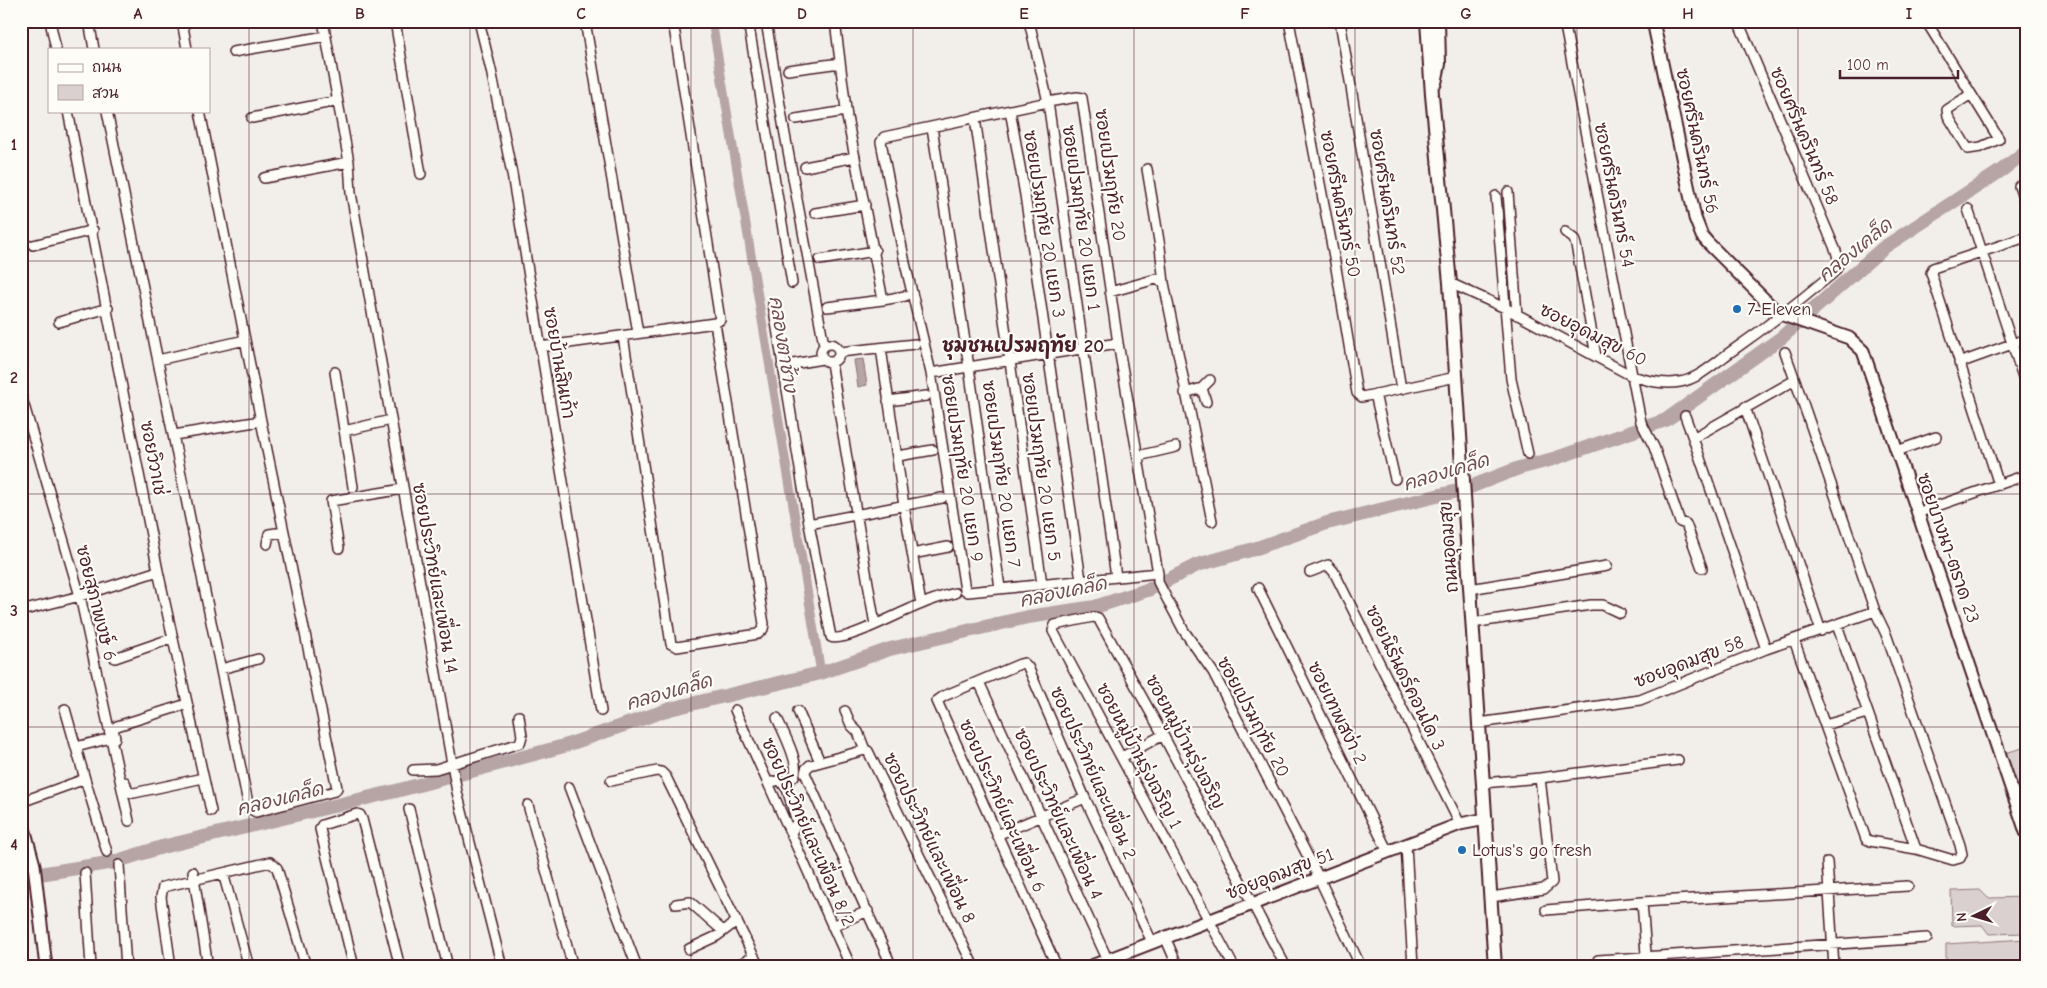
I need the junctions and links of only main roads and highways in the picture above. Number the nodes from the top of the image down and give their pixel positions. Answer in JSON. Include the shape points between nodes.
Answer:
{"nodes":[{"id":1,"x":1420,"y":21,"type":"edge"},
{"id":2,"x":1427,"y":21,"type":"edge"},
{"id":3,"x":1438,"y":21,"type":"edge"},
{"id":4,"x":1432,"y":95,"type":"junction"},
{"id":5,"x":1495,"y":967,"type":"edge"}],
"edges":[{"from":1,"to":4,"type":"main road","name":"ถนนอุดมสุข","via":[[1424,69]]},
{"from":2,"to":4,"type":"main road","name":"ถนนอุดมสุข"},
{"from":3,"to":4,"type":"main road","name":"ถนนอุดมสุข","via":[[1438,74]]},
{"from":4,"to":5,"type":"main road","name":"ถนนอุดมสุข","via":[[1450,283]]}]}
